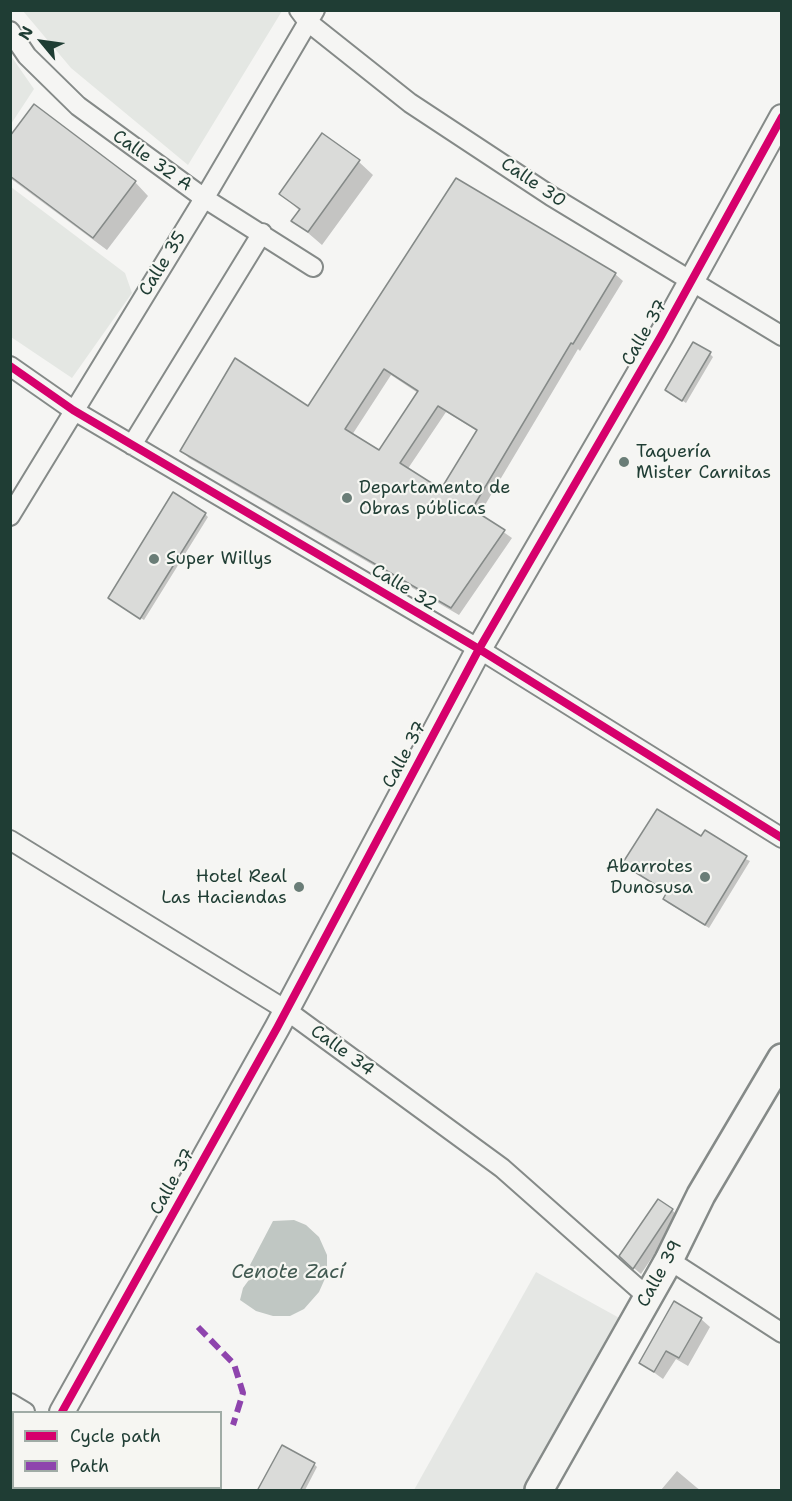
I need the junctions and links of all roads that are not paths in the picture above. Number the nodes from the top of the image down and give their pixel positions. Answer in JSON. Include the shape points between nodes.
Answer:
{"nodes":[{"id":1,"x":307,"y":14,"type":"edge"},
{"id":2,"x":10,"y":31,"type":"edge"},
{"id":3,"x":782,"y":117,"type":"edge"},
{"id":4,"x":204,"y":198,"type":"junction"},
{"id":5,"x":262,"y":233,"type":"junction"},
{"id":6,"x":314,"y":267,"type":"dead end"},
{"id":7,"x":692,"y":281,"type":"junction"},
{"id":8,"x":782,"y":336,"type":"edge"},
{"id":9,"x":10,"y":366,"type":"edge"},
{"id":10,"x":73,"y":410,"type":"junction"},
{"id":11,"x":132,"y":445,"type":"junction"},
{"id":12,"x":10,"y":516,"type":"edge"},
{"id":13,"x":478,"y":650,"type":"junction"},
{"id":14,"x":782,"y":838,"type":"edge"},
{"id":15,"x":10,"y":840,"type":"edge"},
{"id":16,"x":286,"y":1010,"type":"junction"},
{"id":17,"x":782,"y":1058,"type":"edge"},
{"id":18,"x":669,"y":1260,"type":"junction"},
{"id":19,"x":650,"y":1294,"type":"junction"},
{"id":20,"x":782,"y":1333,"type":"edge"},
{"id":21,"x":63,"y":1411,"type":"edge"},
{"id":22,"x":539,"y":1491,"type":"edge"}],
"edges":[{"from":1,"to":4,"type":"street","name":"Calle 35"},
{"from":1,"to":7,"type":"street","name":"Calle 30","via":[[410,103],[551,196]]},
{"from":2,"to":4,"type":"street","name":"Calle 32 A","via":[[27,56],[78,106]]},
{"from":3,"to":7,"type":"street","name":"Calle 37"},
{"from":4,"to":5,"type":"street","name":"Calle 32 A"},
{"from":4,"to":10,"type":"street","name":"Calle 35"},
{"from":5,"to":6,"type":"street","name":"Calle 32 A"},
{"from":5,"to":11,"type":"street"},
{"from":7,"to":8,"type":"street","name":"Calle 30"},
{"from":7,"to":13,"type":"street","name":"Calle 37"},
{"from":9,"to":10,"type":"street","name":"Calle 32"},
{"from":10,"to":11,"type":"street","name":"Calle 32"},
{"from":10,"to":12,"type":"street","name":"Calle 35"},
{"from":11,"to":13,"type":"street","name":"Calle 32"},
{"from":13,"to":14,"type":"street","name":"Calle 32"},
{"from":13,"to":16,"type":"street","name":"Calle 37"},
{"from":15,"to":16,"type":"street","name":"Calle 34"},
{"from":16,"to":19,"type":"street","name":"Calle 34","via":[[502,1168],[641,1291]]},
{"from":16,"to":21,"type":"street","name":"Calle 37"},
{"from":17,"to":18,"type":"main road","name":"Calle 39","via":[[701,1196]]},
{"from":18,"to":19,"type":"main road","name":"Calle 39"},
{"from":18,"to":20,"type":"street"},
{"from":19,"to":22,"type":"main road","name":"Calle 39"}]}
